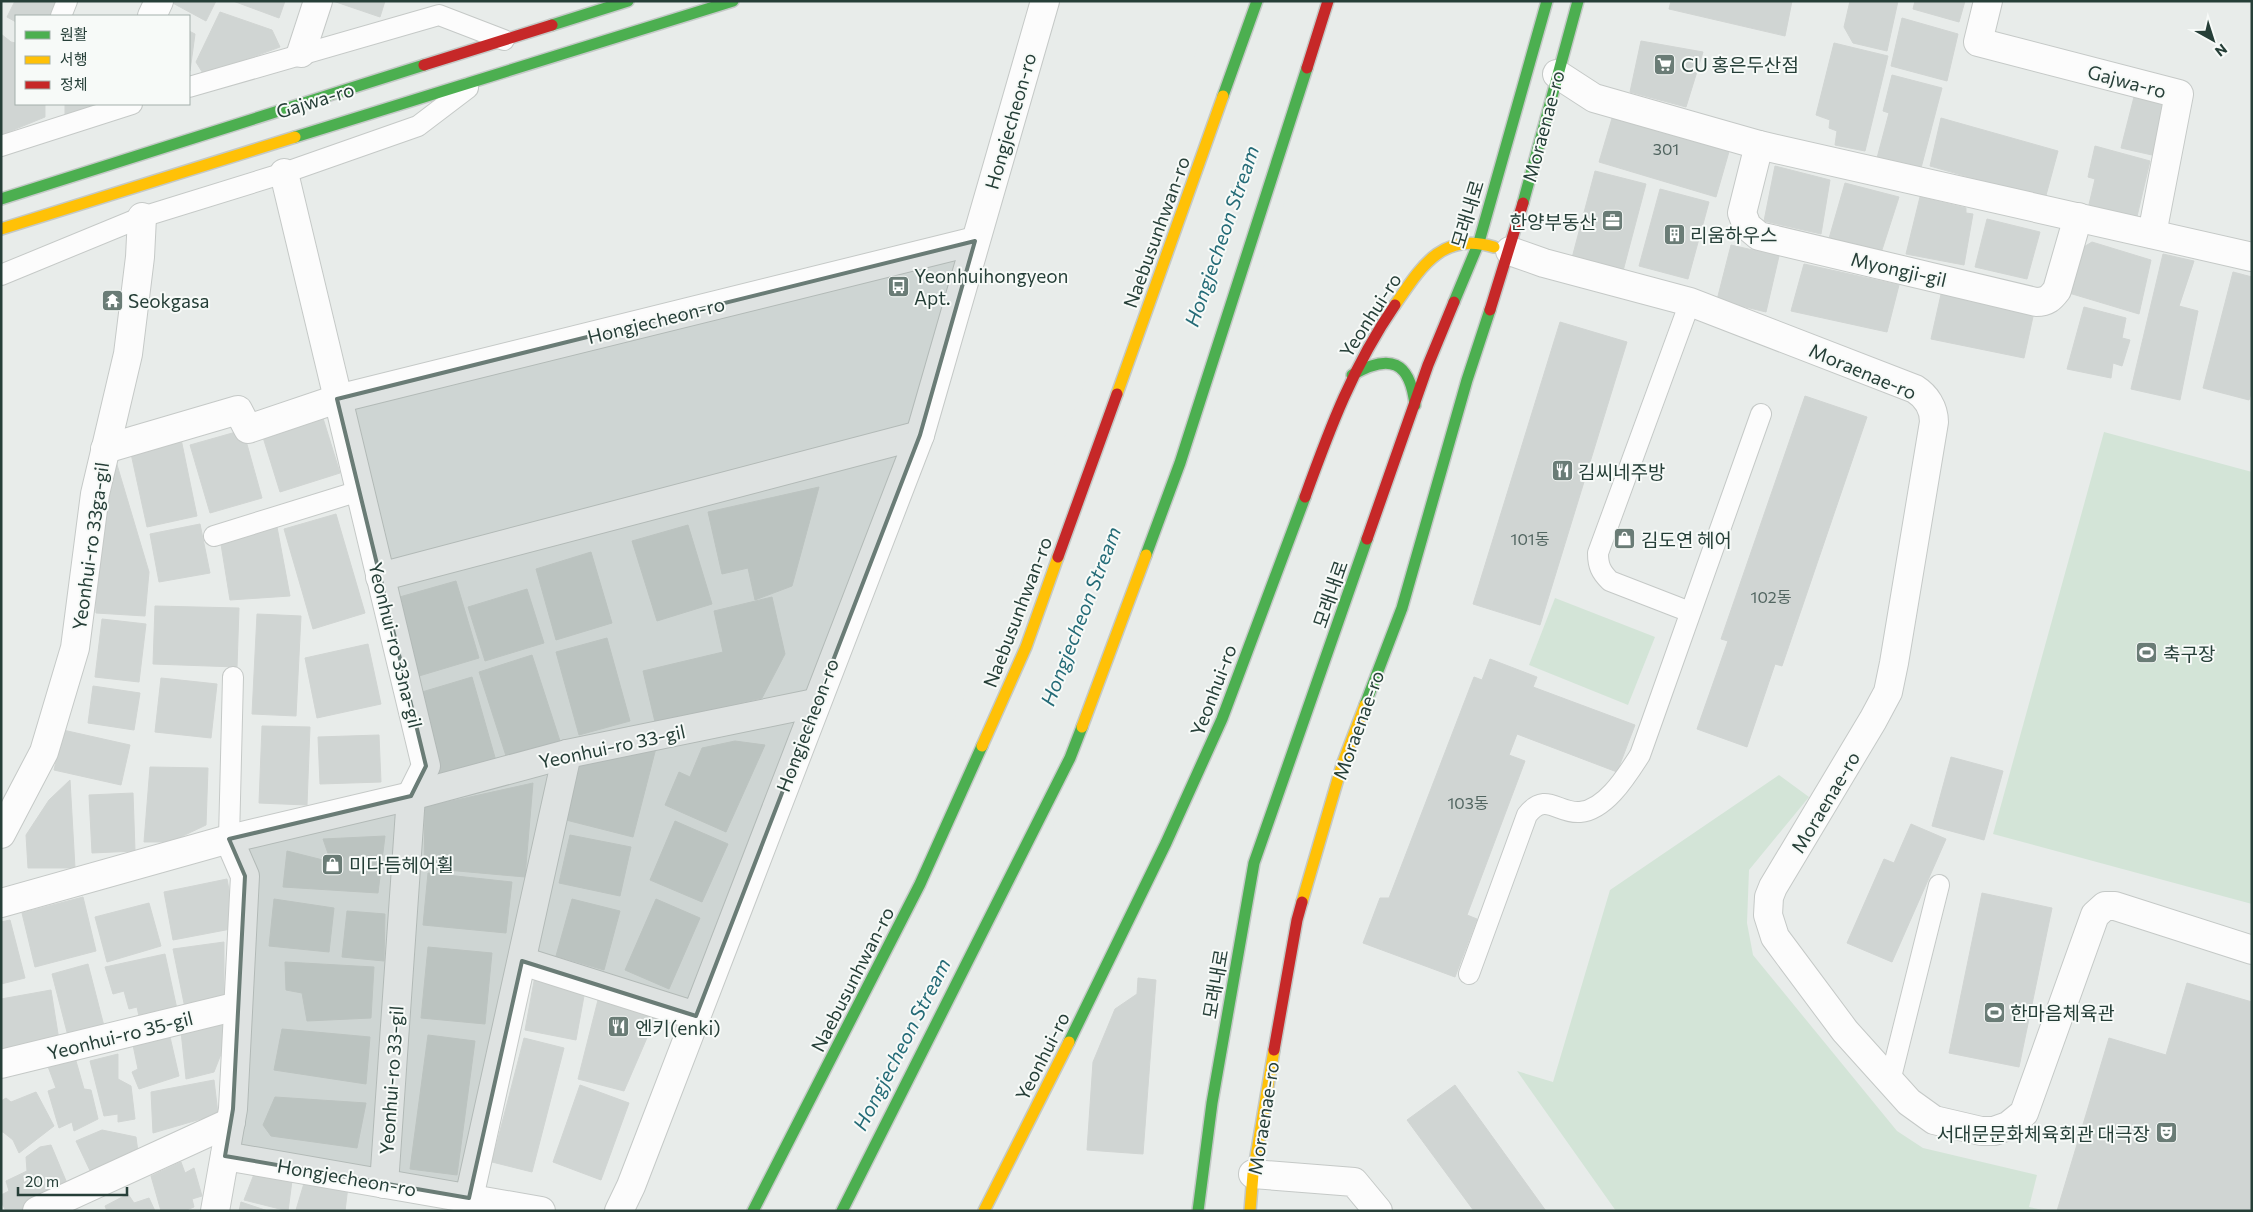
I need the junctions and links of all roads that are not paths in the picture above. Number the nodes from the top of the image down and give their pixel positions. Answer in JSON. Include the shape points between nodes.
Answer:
{"nodes":[{"id":1,"x":67,"y":1,"type":"edge"},
{"id":2,"x":159,"y":1,"type":"edge"},
{"id":3,"x":318,"y":1,"type":"edge"},
{"id":4,"x":628,"y":1,"type":"edge"},
{"id":5,"x":733,"y":1,"type":"edge"},
{"id":6,"x":1045,"y":1,"type":"edge"},
{"id":7,"x":1257,"y":1,"type":"edge"},
{"id":8,"x":1328,"y":1,"type":"edge"},
{"id":9,"x":1547,"y":1,"type":"edge"},
{"id":10,"x":1578,"y":1,"type":"edge"},
{"id":11,"x":1988,"y":1,"type":"edge"},
{"id":12,"x":60,"y":15,"type":"edge"},
{"id":13,"x":152,"y":15,"type":"edge"},
{"id":14,"x":504,"y":40,"type":"junction"},
{"id":15,"x":301,"y":53,"type":"junction"},
{"id":16,"x":1557,"y":74,"type":"junction"},
{"id":17,"x":479,"y":80,"type":"junction"},
{"id":18,"x":190,"y":87,"type":"edge"},
{"id":19,"x":129,"y":105,"type":"edge"},
{"id":20,"x":1759,"y":145,"type":"junction"},
{"id":21,"x":1,"y":146,"type":"edge"},
{"id":22,"x":284,"y":173,"type":"junction"},
{"id":23,"x":1,"y":198,"type":"edge"},
{"id":24,"x":142,"y":217,"type":"junction"},
{"id":25,"x":2078,"y":217,"type":"junction"},
{"id":26,"x":1,"y":229,"type":"edge"},
{"id":27,"x":2152,"y":234,"type":"junction"},
{"id":28,"x":975,"y":241,"type":"junction"},
{"id":29,"x":1479,"y":242,"type":"junction"},
{"id":30,"x":1510,"y":251,"type":"junction"},
{"id":31,"x":2252,"y":257,"type":"edge"},
{"id":32,"x":1,"y":274,"type":"edge"},
{"id":33,"x":1690,"y":302,"type":"junction"},
{"id":34,"x":1352,"y":375,"type":"junction"},
{"id":35,"x":337,"y":399,"type":"junction"},
{"id":36,"x":1415,"y":405,"type":"junction"},
{"id":37,"x":1761,"y":414,"type":"dead end"},
{"id":38,"x":920,"y":435,"type":"junction"},
{"id":39,"x":105,"y":449,"type":"junction"},
{"id":40,"x":358,"y":491,"type":"junction"},
{"id":41,"x":214,"y":536,"type":"dead end"},
{"id":42,"x":380,"y":577,"type":"junction"},
{"id":43,"x":1690,"y":612,"type":"junction"},
{"id":44,"x":233,"y":676,"type":"dead end"},
{"id":45,"x":815,"y":703,"type":"junction"},
{"id":46,"x":567,"y":754,"type":"junction"},
{"id":47,"x":411,"y":796,"type":"junction"},
{"id":48,"x":1,"y":834,"type":"edge"},
{"id":49,"x":228,"y":839,"type":"junction"},
{"id":50,"x":1939,"y":885,"type":"dead end"},
{"id":51,"x":1,"y":903,"type":"edge"},
{"id":52,"x":2252,"y":950,"type":"edge"},
{"id":53,"x":522,"y":961,"type":"junction"},
{"id":54,"x":1469,"y":974,"type":"dead end"},
{"id":55,"x":238,"y":1006,"type":"junction"},
{"id":56,"x":696,"y":1016,"type":"junction"},
{"id":57,"x":1,"y":1064,"type":"edge"},
{"id":58,"x":1890,"y":1081,"type":"junction"},
{"id":59,"x":230,"y":1122,"type":"junction"},
{"id":60,"x":225,"y":1156,"type":"junction"},
{"id":61,"x":1253,"y":1174,"type":"junction"},
{"id":62,"x":384,"y":1184,"type":"junction"},
{"id":63,"x":469,"y":1198,"type":"junction"},
{"id":64,"x":38,"y":1211,"type":"edge"},
{"id":65,"x":215,"y":1211,"type":"edge"},
{"id":66,"x":540,"y":1211,"type":"edge"},
{"id":67,"x":619,"y":1211,"type":"edge"},
{"id":68,"x":753,"y":1211,"type":"edge"},
{"id":69,"x":842,"y":1211,"type":"edge"},
{"id":70,"x":984,"y":1211,"type":"edge"},
{"id":71,"x":1198,"y":1211,"type":"edge"},
{"id":72,"x":1250,"y":1211,"type":"edge"},
{"id":73,"x":1378,"y":1211,"type":"edge"}],
"edges":[{"from":1,"to":12,"type":"lane"},
{"from":2,"to":13,"type":"street"},
{"from":3,"to":15,"type":"street"},
{"from":4,"to":14,"type":"main road","name":"Gajwa-ro"},
{"from":5,"to":17,"type":"main road"},
{"from":6,"to":28,"type":"street","name":"Hongjecheon-ro"},
{"from":7,"to":68,"type":"main road","name":"Naebusunhwan-ro","via":[[1026,647],[920,884]]},
{"from":8,"to":69,"type":"main road","via":[[1180,463],[1070,758]]},
{"from":9,"to":29,"type":"main road","name":"모래내로"},
{"from":10,"to":16,"type":"main road","name":"Moraenae-ro"},
{"from":11,"to":27,"type":"street","name":"Gajwa-ro","via":[[1978,42],[2179,94]]},
{"from":14,"to":15,"type":"lane","via":[[439,15]]},
{"from":14,"to":23,"type":"main road","name":"Gajwa-ro"},
{"from":15,"to":18,"type":"lane"},
{"from":16,"to":20,"type":"street","via":[[1594,98]]},
{"from":16,"to":30,"type":"main road","name":"Moraenae-ro"},
{"from":17,"to":22,"type":"lane","via":[[418,126]]},
{"from":17,"to":26,"type":"main road"},
{"from":19,"to":21,"type":"lane"},
{"from":20,"to":25,"type":"street"},
{"from":20,"to":25,"type":"street","name":"Myongji-gil","via":[[1742,213],[1747,226],[1759,236],[2036,302],[2043,302],[2058,290]]},
{"from":22,"to":24,"type":"lane"},
{"from":22,"to":35,"type":"street","name":"Yeonhui-ro 33na-gil"},
{"from":24,"to":32,"type":"lane"},
{"from":24,"to":39,"type":"street","name":"Yeonhui-ro 33ga-gil","via":[[128,354]]},
{"from":25,"to":27,"type":"street"},
{"from":27,"to":31,"type":"street"},
{"from":28,"to":35,"type":"street","name":"Hongjecheon-ro"},
{"from":28,"to":38,"type":"street","name":"Hongjecheon-ro"},
{"from":29,"to":30,"type":"main road","name":"Yeonhui-ro"},
{"from":29,"to":34,"type":"main road","name":"Yeonhui-ro","via":[[1452,244],[1434,256],[1411,281]]},
{"from":29,"to":36,"type":"main road","name":"모래내로","via":[[1428,365]]},
{"from":30,"to":33,"type":"street","name":"Moraenae-ro"},
{"from":30,"to":61,"type":"main road","name":"Moraenae-ro","via":[[1467,380],[1402,608],[1342,764],[1297,920]]},
{"from":33,"to":43,"type":"lane","via":[[1598,554],[1598,564],[1610,581]]},
{"from":33,"to":58,"type":"street","name":"Moraenae-ro","via":[[1915,389],[1926,398],[1934,415],[1888,692],[1773,888],[1768,915],[1775,937],[1818,997]]},
{"from":34,"to":36,"type":"main road","via":[[1377,363],[1396,365],[1411,382]]},
{"from":34,"to":70,"type":"main road","name":"Yeonhui-ro","via":[[1216,734],[1084,1012]]},
{"from":35,"to":39,"type":"street","via":[[248,429],[238,410]]},
{"from":35,"to":40,"type":"street","name":"Yeonhui-ro 33na-gil"},
{"from":36,"to":71,"type":"main road","name":"모래내로","via":[[1254,863],[1212,1103]]},
{"from":37,"to":43,"type":"lane"},
{"from":38,"to":42,"type":"street"},
{"from":38,"to":45,"type":"street","name":"Hongjecheon-ro"},
{"from":39,"to":48,"type":"street","name":"Yeonhui-ro 33ga-gil","via":[[94,494],[75,648],[44,752]]},
{"from":40,"to":41,"type":"lane"},
{"from":40,"to":42,"type":"street","name":"Yeonhui-ro 33na-gil"},
{"from":42,"to":47,"type":"street","name":"Yeonhui-ro 33na-gil","via":[[426,766]]},
{"from":43,"to":54,"type":"lane","via":[[1640,755],[1614,791],[1590,809],[1579,812],[1541,804],[1527,815]]},
{"from":44,"to":49,"type":"lane"},
{"from":45,"to":46,"type":"street","name":"Yeonhui-ro 33-gil"},
{"from":45,"to":56,"type":"street","name":"Hongjecheon-ro"},
{"from":46,"to":47,"type":"street","name":"Yeonhui-ro 33-gil"},
{"from":46,"to":53,"type":"street"},
{"from":47,"to":49,"type":"street","name":"Yeonhui-ro 33-gil"},
{"from":47,"to":62,"type":"street","name":"Yeonhui-ro 33-gil"},
{"from":49,"to":51,"type":"street","name":"Yeonhui-ro 33-gil"},
{"from":49,"to":55,"type":"street","via":[[245,876]]},
{"from":50,"to":58,"type":"lane"},
{"from":52,"to":58,"type":"street","name":"Moraenae-ro","via":[[2115,906],[2105,906],[2095,916],[2024,1113],[2016,1121],[1994,1131],[1981,1131],[1934,1120]]},
{"from":53,"to":56,"type":"street"},
{"from":53,"to":63,"type":"street"},
{"from":55,"to":57,"type":"street","name":"Yeonhui-ro 35-gil"},
{"from":55,"to":59,"type":"street"},
{"from":56,"to":67,"type":"street","name":"Hongjecheon-ro"},
{"from":59,"to":60,"type":"street"},
{"from":59,"to":64,"type":"street"},
{"from":60,"to":62,"type":"street","name":"Hongjecheon-ro"},
{"from":60,"to":65,"type":"street"},
{"from":61,"to":72,"type":"main road","name":"Moraenae-ro"},
{"from":61,"to":73,"type":"street","via":[[1354,1182]]},
{"from":62,"to":63,"type":"street","name":"Hongjecheon-ro"},
{"from":63,"to":66,"type":"street","name":"Hongjecheon-ro"}]}
